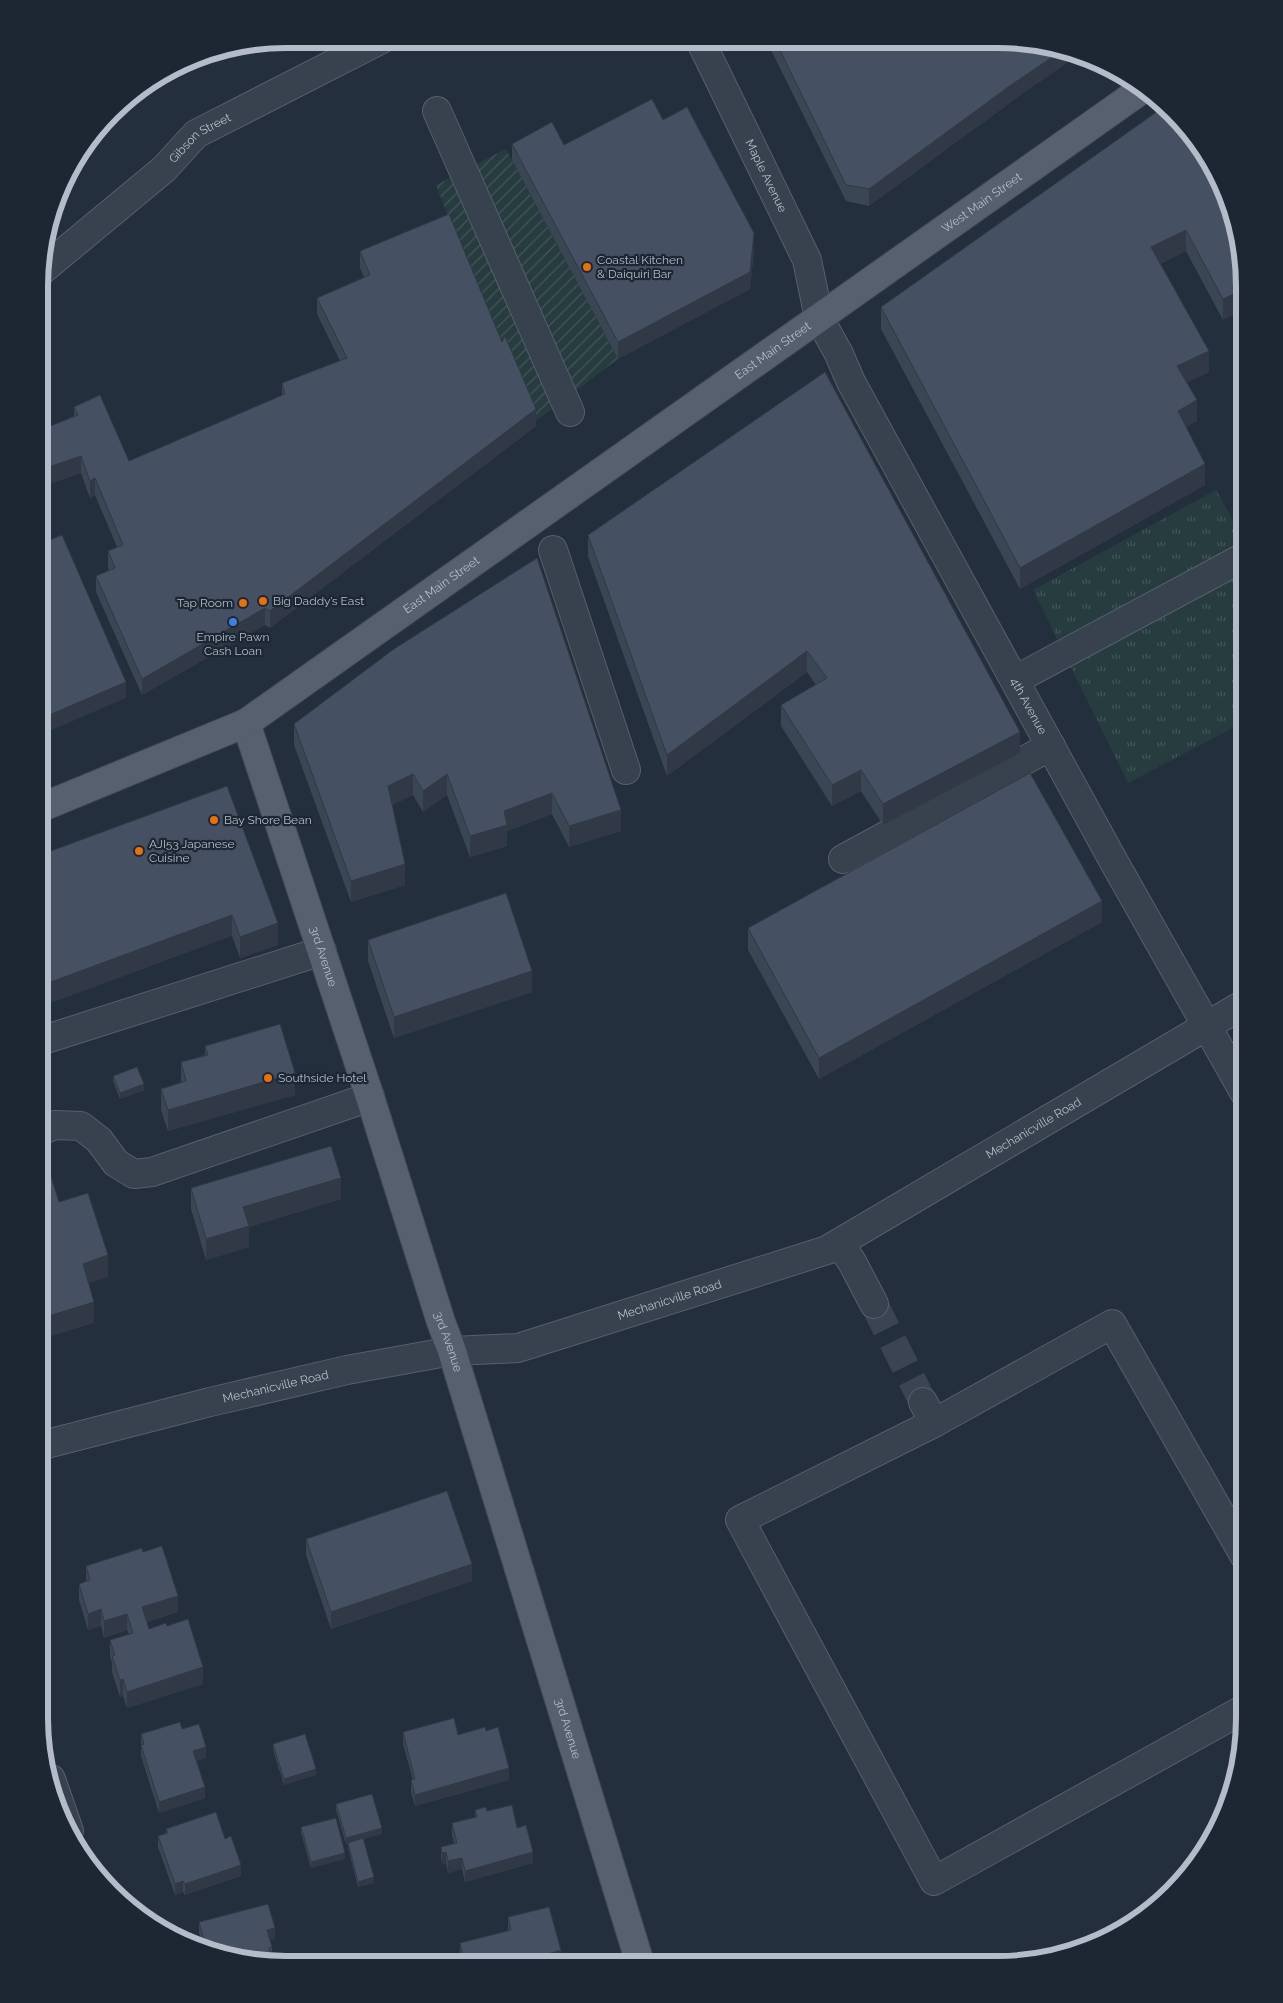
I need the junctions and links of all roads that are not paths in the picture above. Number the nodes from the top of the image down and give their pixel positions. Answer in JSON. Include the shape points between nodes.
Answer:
{"nodes":[{"id":1,"x":364,"y":48,"type":"edge"},
{"id":2,"x":704,"y":48,"type":"edge"},
{"id":3,"x":1137,"y":93,"type":"edge"},
{"id":4,"x":437,"y":111,"type":"dead end"},
{"id":5,"x":49,"y":265,"type":"edge"},
{"id":6,"x":819,"y":318,"type":"junction"},
{"id":7,"x":570,"y":412,"type":"dead end"},
{"id":8,"x":552,"y":550,"type":"dead end"},
{"id":9,"x":1236,"y":561,"type":"edge"},
{"id":10,"x":1015,"y":680,"type":"junction"},
{"id":11,"x":246,"y":723,"type":"junction"},
{"id":12,"x":1051,"y":746,"type":"junction"},
{"id":13,"x":626,"y":770,"type":"dead end"},
{"id":14,"x":48,"y":805,"type":"edge"},
{"id":15,"x":843,"y":859,"type":"dead end"},
{"id":16,"x":322,"y":950,"type":"junction"},
{"id":17,"x":1236,"y":1009,"type":"edge"},
{"id":18,"x":1207,"y":1027,"type":"junction"},
{"id":19,"x":48,"y":1038,"type":"edge"},
{"id":20,"x":1236,"y":1078,"type":"edge"},
{"id":21,"x":370,"y":1097,"type":"junction"},
{"id":22,"x":48,"y":1128,"type":"edge"},
{"id":23,"x":840,"y":1242,"type":"junction"},
{"id":24,"x":874,"y":1304,"type":"tunnel mouth"},
{"id":25,"x":452,"y":1352,"type":"junction"},
{"id":26,"x":48,"y":1444,"type":"edge"},
{"id":27,"x":1236,"y":1541,"type":"edge"},
{"id":28,"x":1236,"y":1714,"type":"edge"},
{"id":29,"x":638,"y":1956,"type":"edge"}],
"edges":[{"from":1,"to":5,"type":"street","name":"Gibson Street","via":[[196,134],[164,169]]},
{"from":2,"to":6,"type":"street","name":"Maple Avenue","via":[[807,260]]},
{"from":3,"to":6,"type":"main road","name":"West Main Street"},
{"from":4,"to":7,"type":"street"},
{"from":6,"to":10,"type":"street","name":"4th Avenue"},
{"from":6,"to":11,"type":"main road","name":"East Main Street"},
{"from":8,"to":13,"type":"street"},
{"from":9,"to":10,"type":"street"},
{"from":10,"to":12,"type":"street","name":"4th Avenue"},
{"from":11,"to":14,"type":"main road","name":"East Main Street"},
{"from":11,"to":16,"type":"main road","name":"3rd Avenue"},
{"from":12,"to":15,"type":"street"},
{"from":12,"to":18,"type":"street","name":"4th Avenue"},
{"from":16,"to":19,"type":"street"},
{"from":16,"to":21,"type":"main road","name":"3rd Avenue"},
{"from":17,"to":18,"type":"street","name":"Mechanicville Road"},
{"from":18,"to":20,"type":"street","name":"4th Avenue"},
{"from":18,"to":23,"type":"street","name":"Mechanicville Road"},
{"from":21,"to":22,"type":"street","via":[[152,1172],[134,1174],[116,1163],[99,1140],[81,1126]]},
{"from":21,"to":25,"type":"main road","name":"3rd Avenue"},
{"from":23,"to":24,"type":"street"},
{"from":23,"to":25,"type":"street","name":"Mechanicville Road","via":[[827,1250],[518,1348]]},
{"from":25,"to":26,"type":"street","name":"Mechanicville Road","via":[[346,1370]]},
{"from":25,"to":29,"type":"main road","name":"3rd Avenue"},
{"from":27,"to":28,"type":"street","via":[[1112,1324],[928,1412],[740,1520],[934,1881]]}]}
